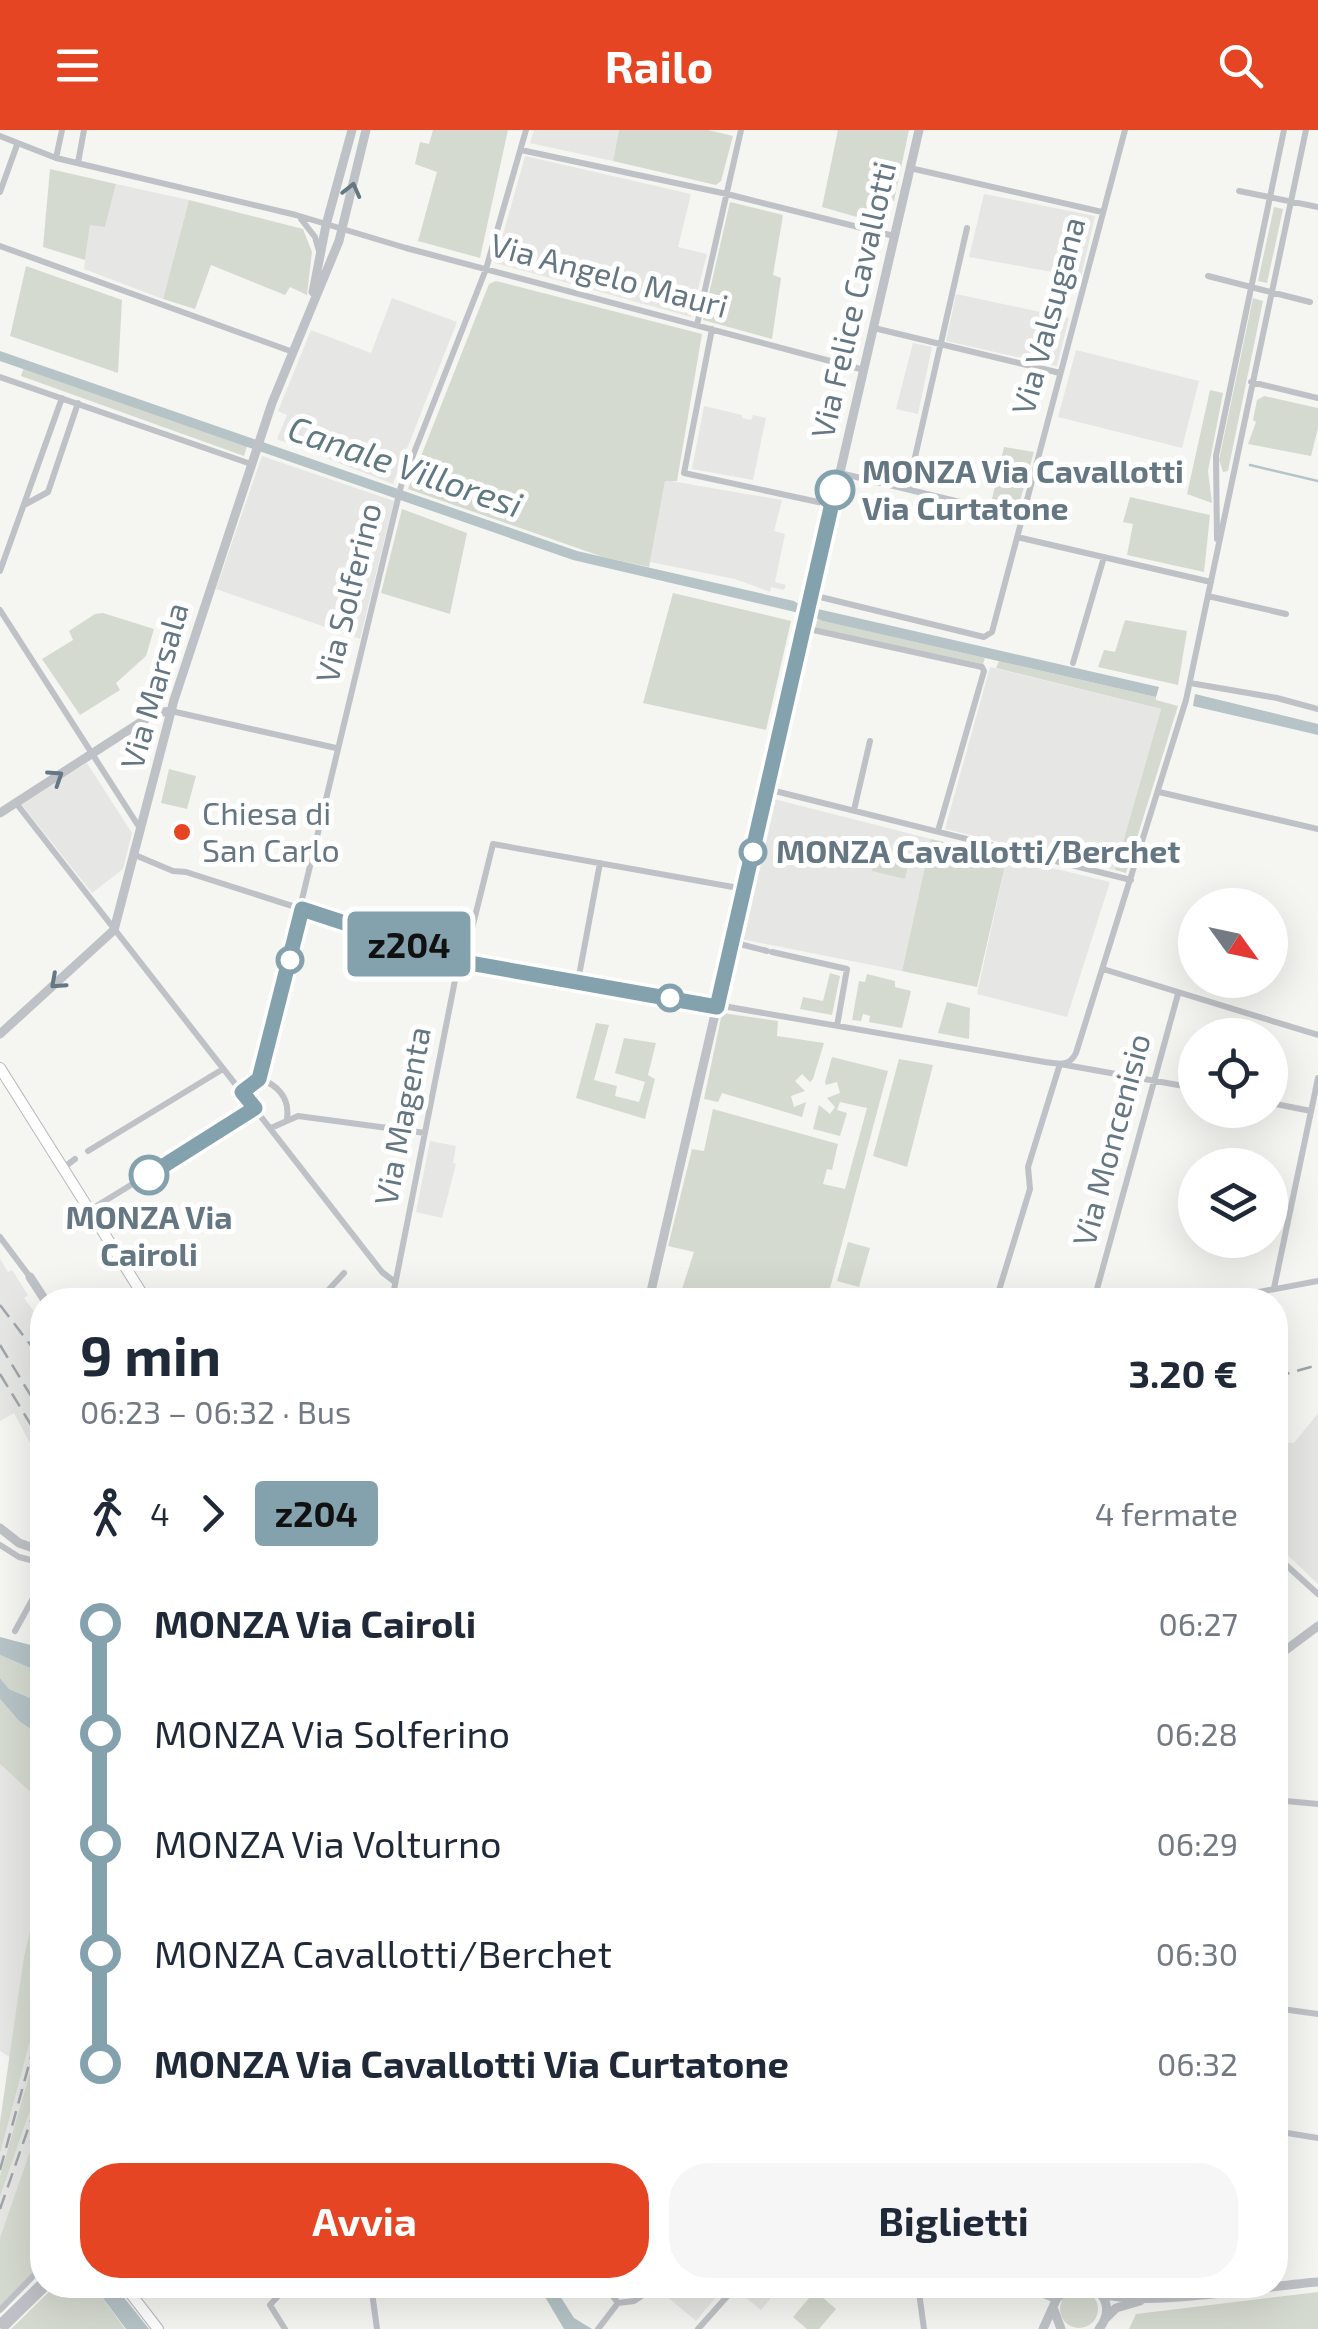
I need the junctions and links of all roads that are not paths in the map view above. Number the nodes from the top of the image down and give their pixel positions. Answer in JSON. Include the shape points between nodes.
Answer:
{"nodes":[{"id":1,"x":62,"y":130,"type":"edge"},
{"id":2,"x":84,"y":130,"type":"edge"},
{"id":3,"x":352,"y":130,"type":"edge"},
{"id":4,"x":366,"y":130,"type":"edge"},
{"id":5,"x":526,"y":130,"type":"edge"},
{"id":6,"x":740,"y":130,"type":"edge"},
{"id":7,"x":919,"y":130,"type":"edge"},
{"id":8,"x":1125,"y":130,"type":"edge"},
{"id":9,"x":1284,"y":130,"type":"edge"},
{"id":10,"x":1306,"y":130,"type":"edge"},
{"id":11,"x":0,"y":136,"type":"edge"},
{"id":12,"x":17,"y":145,"type":"junction"},
{"id":13,"x":521,"y":150,"type":"junction"},
{"id":14,"x":56,"y":158,"type":"junction"},
{"id":15,"x":78,"y":163,"type":"junction"},
{"id":16,"x":910,"y":168,"type":"junction"},
{"id":17,"x":1239,"y":191,"type":"dead end"},
{"id":18,"x":0,"y":192,"type":"edge"},
{"id":19,"x":726,"y":194,"type":"junction"},
{"id":20,"x":1270,"y":198,"type":"junction"},
{"id":21,"x":1290,"y":203,"type":"junction"},
{"id":22,"x":1318,"y":207,"type":"edge"},
{"id":23,"x":1102,"y":212,"type":"junction"},
{"id":24,"x":296,"y":215,"type":"junction"},
{"id":25,"x":326,"y":225,"type":"junction"},
{"id":26,"x":967,"y":228,"type":"dead end"},
{"id":27,"x":342,"y":229,"type":"junction"},
{"id":28,"x":894,"y":236,"type":"junction"},
{"id":29,"x":0,"y":249,"type":"edge"},
{"id":30,"x":320,"y":256,"type":"junction"},
{"id":31,"x":486,"y":270,"type":"junction"},
{"id":32,"x":1208,"y":276,"type":"dead end"},
{"id":33,"x":1251,"y":288,"type":"junction"},
{"id":34,"x":1271,"y":293,"type":"junction"},
{"id":35,"x":1310,"y":302,"type":"dead end"},
{"id":36,"x":309,"y":314,"type":"junction"},
{"id":37,"x":698,"y":325,"type":"junction"},
{"id":38,"x":874,"y":328,"type":"junction"},
{"id":39,"x":712,"y":329,"type":"junction"},
{"id":40,"x":939,"y":344,"type":"junction"},
{"id":41,"x":293,"y":352,"type":"junction"},
{"id":42,"x":864,"y":370,"type":"junction"},
{"id":43,"x":1060,"y":373,"type":"junction"},
{"id":44,"x":0,"y":377,"type":"edge"},
{"id":45,"x":1251,"y":382,"type":"junction"},
{"id":46,"x":1318,"y":398,"type":"edge"},
{"id":47,"x":65,"y":399,"type":"junction"},
{"id":48,"x":78,"y":403,"type":"junction"},
{"id":49,"x":251,"y":464,"type":"junction"},
{"id":50,"x":1215,"y":467,"type":"junction"},
{"id":51,"x":840,"y":473,"type":"junction"},
{"id":52,"x":1233,"y":476,"type":"junction"},
{"id":53,"x":908,"y":488,"type":"junction"},
{"id":54,"x":24,"y":505,"type":"junction"},
{"id":55,"x":832,"y":505,"type":"junction"},
{"id":56,"x":1022,"y":516,"type":"junction"},
{"id":57,"x":1017,"y":537,"type":"junction"},
{"id":58,"x":1216,"y":556,"type":"junction"},
{"id":59,"x":1104,"y":557,"type":"junction"},
{"id":60,"x":0,"y":571,"type":"edge"},
{"id":61,"x":1211,"y":582,"type":"junction"},
{"id":62,"x":812,"y":595,"type":"junction"},
{"id":63,"x":1208,"y":596,"type":"junction"},
{"id":64,"x":0,"y":610,"type":"edge"},
{"id":65,"x":1286,"y":614,"type":"dead end"},
{"id":66,"x":804,"y":628,"type":"junction"},
{"id":67,"x":1074,"y":663,"type":"dead end"},
{"id":68,"x":1190,"y":683,"type":"junction"},
{"id":69,"x":1318,"y":709,"type":"edge"},
{"id":70,"x":171,"y":711,"type":"junction"},
{"id":71,"x":134,"y":727,"type":"junction"},
{"id":72,"x":166,"y":730,"type":"junction"},
{"id":73,"x":870,"y":740,"type":"dead end"},
{"id":74,"x":336,"y":748,"type":"junction"},
{"id":75,"x":91,"y":754,"type":"junction"},
{"id":76,"x":767,"y":789,"type":"junction"},
{"id":77,"x":1159,"y":792,"type":"junction"},
{"id":78,"x":16,"y":802,"type":"junction"},
{"id":79,"x":854,"y":810,"type":"junction"},
{"id":80,"x":0,"y":813,"type":"edge"},
{"id":81,"x":1318,"y":829,"type":"edge"},
{"id":82,"x":141,"y":831,"type":"junction"},
{"id":83,"x":938,"y":831,"type":"junction"},
{"id":84,"x":135,"y":854,"type":"junction"},
{"id":85,"x":600,"y":862,"type":"junction"},
{"id":86,"x":1131,"y":880,"type":"junction"},
{"id":87,"x":744,"y":889,"type":"junction"},
{"id":88,"x":302,"y":909,"type":"junction"},
{"id":89,"x":114,"y":930,"type":"junction"},
{"id":90,"x":732,"y":942,"type":"junction"},
{"id":91,"x":461,"y":961,"type":"junction"},
{"id":92,"x":1104,"y":969,"type":"junction"},
{"id":93,"x":578,"y":980,"type":"junction"},
{"id":94,"x":1178,"y":994,"type":"joint"},
{"id":95,"x":1192,"y":998,"type":"edge"},
{"id":96,"x":717,"y":1007,"type":"junction"},
{"id":97,"x":837,"y":1026,"type":"junction"},
{"id":98,"x":0,"y":1034,"type":"edge"},
{"id":99,"x":1318,"y":1035,"type":"edge"},
{"id":100,"x":1060,"y":1064,"type":"junction"},
{"id":101,"x":0,"y":1068,"type":"edge"},
{"id":102,"x":223,"y":1069,"type":"junction"},
{"id":103,"x":1318,"y":1078,"type":"edge"},
{"id":104,"x":259,"y":1079,"type":"junction"},
{"id":105,"x":1153,"y":1080,"type":"junction"},
{"id":106,"x":1178,"y":1085,"type":"edge"},
{"id":107,"x":242,"y":1092,"type":"junction"},
{"id":108,"x":1288,"y":1107,"type":"edge"},
{"id":109,"x":255,"y":1108,"type":"junction"},
{"id":110,"x":1311,"y":1111,"type":"junction"},
{"id":111,"x":287,"y":1118,"type":"junction"},
{"id":112,"x":270,"y":1128,"type":"junction"},
{"id":113,"x":425,"y":1133,"type":"junction"},
{"id":114,"x":88,"y":1150,"type":"dead end"},
{"id":115,"x":76,"y":1160,"type":"dead end"},
{"id":116,"x":63,"y":1168,"type":"junction"},
{"id":117,"x":90,"y":1210,"type":"junction"},
{"id":118,"x":0,"y":1238,"type":"edge"},
{"id":119,"x":344,"y":1273,"type":"dead end"},
{"id":120,"x":30,"y":1278,"type":"joint"},
{"id":121,"x":1318,"y":1281,"type":"edge"},
{"id":122,"x":395,"y":1282,"type":"junction"},
{"id":123,"x":37,"y":1288,"type":"edge"},
{"id":124,"x":139,"y":1288,"type":"edge"},
{"id":125,"x":330,"y":1288,"type":"edge"},
{"id":126,"x":394,"y":1288,"type":"edge"},
{"id":127,"x":652,"y":1288,"type":"edge"},
{"id":128,"x":1000,"y":1288,"type":"edge"},
{"id":129,"x":1097,"y":1288,"type":"edge"},
{"id":130,"x":1274,"y":1288,"type":"joint"},
{"id":131,"x":0,"y":1528,"type":"edge"},
{"id":132,"x":0,"y":1545,"type":"edge"},
{"id":133,"x":30,"y":1547,"type":"edge"},
{"id":134,"x":30,"y":1560,"type":"edge"},
{"id":135,"x":1288,"y":1567,"type":"edge"},
{"id":136,"x":1318,"y":1594,"type":"edge"},
{"id":137,"x":30,"y":1604,"type":"edge"},
{"id":138,"x":1318,"y":1626,"type":"edge"},
{"id":139,"x":15,"y":1631,"type":"dead end"},
{"id":140,"x":1288,"y":1648,"type":"edge"},
{"id":141,"x":1288,"y":1801,"type":"edge"},
{"id":142,"x":1318,"y":1804,"type":"edge"},
{"id":143,"x":1288,"y":2010,"type":"edge"},
{"id":144,"x":1318,"y":2014,"type":"edge"},
{"id":145,"x":1288,"y":2133,"type":"edge"},
{"id":146,"x":1318,"y":2138,"type":"edge"},
{"id":147,"x":30,"y":2279,"type":"edge"},
{"id":148,"x":1318,"y":2282,"type":"edge"},
{"id":149,"x":1288,"y":2285,"type":"edge"},
{"id":150,"x":31,"y":2298,"type":"edge"},
{"id":151,"x":134,"y":2298,"type":"edge"},
{"id":152,"x":276,"y":2298,"type":"edge"},
{"id":153,"x":372,"y":2298,"type":"edge"},
{"id":154,"x":614,"y":2298,"type":"edge"},
{"id":155,"x":640,"y":2298,"type":"edge"},
{"id":156,"x":726,"y":2298,"type":"edge"},
{"id":157,"x":920,"y":2298,"type":"edge"},
{"id":158,"x":1057,"y":2298,"type":"edge"},
{"id":159,"x":1058,"y":2298,"type":"edge"},
{"id":160,"x":1104,"y":2298,"type":"edge"},
{"id":161,"x":1152,"y":2298,"type":"edge"},
{"id":162,"x":618,"y":2303,"type":"junction"},
{"id":163,"x":0,"y":2310,"type":"edge"},
{"id":164,"x":1106,"y":2318,"type":"junction"},
{"id":165,"x":2,"y":2326,"type":"edge"},
{"id":166,"x":158,"y":2329,"type":"edge"},
{"id":167,"x":285,"y":2329,"type":"edge"},
{"id":168,"x":376,"y":2329,"type":"edge"},
{"id":169,"x":598,"y":2329,"type":"edge"},
{"id":170,"x":698,"y":2329,"type":"edge"},
{"id":171,"x":924,"y":2329,"type":"edge"},
{"id":172,"x":1043,"y":2329,"type":"edge"},
{"id":173,"x":1062,"y":2329,"type":"edge"},
{"id":174,"x":1100,"y":2329,"type":"edge"}],
"edges":[{"from":1,"to":14,"type":"street"},
{"from":2,"to":15,"type":"street"},
{"from":3,"to":25,"type":"street","name":"Via Marsala"},
{"from":27,"to":4,"type":"street","name":"Via Marsala","one_way":true},
{"from":5,"to":13,"type":"street","name":"Via Solferino"},
{"from":6,"to":19,"type":"street"},
{"from":7,"to":16,"type":"street","name":"Via Felice Cavallotti"},
{"from":8,"to":23,"type":"street","name":"Via Valsugana"},
{"from":9,"to":20,"type":"street"},
{"from":10,"to":21,"type":"street"},
{"from":11,"to":12,"type":"street","name":"Via Angelo Mauri"},
{"from":12,"to":14,"type":"street","name":"Via Angelo Mauri"},
{"from":12,"to":18,"type":"street"},
{"from":13,"to":19,"type":"street"},
{"from":13,"to":31,"type":"street","name":"Via Solferino"},
{"from":14,"to":15,"type":"street","name":"Via Angelo Mauri"},
{"from":15,"to":24,"type":"street","name":"Via Angelo Mauri"},
{"from":16,"to":23,"type":"street"},
{"from":16,"to":28,"type":"street","name":"Via Felice Cavallotti"},
{"from":17,"to":20,"type":"street"},
{"from":19,"to":28,"type":"street"},
{"from":19,"to":37,"type":"street"},
{"from":20,"to":21,"type":"street"},
{"from":20,"to":33,"type":"street"},
{"from":21,"to":22,"type":"street"},
{"from":21,"to":34,"type":"street"},
{"from":23,"to":43,"type":"street","name":"Via Valsugana"},
{"from":24,"to":25,"type":"street","name":"Via Angelo Mauri"},
{"from":24,"to":30,"type":"street"},
{"from":25,"to":27,"type":"street","name":"Via Angelo Mauri"},
{"from":25,"to":30,"type":"street","name":"Via Marsala"},
{"from":26,"to":40,"type":"street"},
{"from":27,"to":31,"type":"street","name":"Via Angelo Mauri"},
{"from":27,"to":36,"type":"street","name":"Via Marsala"},
{"from":28,"to":38,"type":"street","name":"Via Felice Cavallotti"},
{"from":29,"to":41,"type":"street"},
{"from":30,"to":36,"type":"street","name":"Via Marsala"},
{"from":31,"to":37,"type":"street","name":"Via Angelo Mauri"},
{"from":31,"to":74,"type":"street","name":"Via Solferino","via":[[400,494]]},
{"from":32,"to":33,"type":"street"},
{"from":33,"to":34,"type":"street"},
{"from":33,"to":50,"type":"street"},
{"from":34,"to":35,"type":"street"},
{"from":34,"to":45,"type":"street"},
{"from":36,"to":41,"type":"street","name":"Via Marsala"},
{"from":37,"to":39,"type":"street","name":"Via Angelo Mauri"},
{"from":38,"to":40,"type":"street"},
{"from":38,"to":42,"type":"street","name":"Via Felice Cavallotti"},
{"from":39,"to":42,"type":"street","name":"Via Angelo Mauri"},
{"from":39,"to":55,"type":"street","via":[[684,473]]},
{"from":40,"to":43,"type":"street"},
{"from":40,"to":53,"type":"street"},
{"from":41,"to":49,"type":"street","name":"Via Marsala"},
{"from":42,"to":51,"type":"street","name":"Via Felice Cavallotti"},
{"from":43,"to":56,"type":"street","name":"Via Valsugana"},
{"from":44,"to":47,"type":"street"},
{"from":45,"to":46,"type":"street"},
{"from":45,"to":52,"type":"street"},
{"from":47,"to":48,"type":"street"},
{"from":47,"to":54,"type":"street"},
{"from":48,"to":49,"type":"street"},
{"from":48,"to":54,"type":"street","via":[[48,492]]},
{"from":49,"to":70,"type":"street","name":"Via Marsala"},
{"from":50,"to":52,"type":"street","via":[[1222,477]]},
{"from":50,"to":58,"type":"street"},
{"from":51,"to":53,"type":"street"},
{"from":51,"to":55,"type":"street","name":"Via Felice Cavallotti"},
{"from":52,"to":58,"type":"street"},
{"from":53,"to":56,"type":"street"},
{"from":54,"to":60,"type":"street"},
{"from":55,"to":62,"type":"street","name":"Via Felice Cavallotti"},
{"from":56,"to":57,"type":"street","name":"Via Valsugana"},
{"from":57,"to":59,"type":"street"},
{"from":57,"to":62,"type":"street","name":"Via Valsugana","via":[[992,632],[984,637]]},
{"from":58,"to":61,"type":"street"},
{"from":59,"to":61,"type":"street"},
{"from":59,"to":67,"type":"street"},
{"from":61,"to":63,"type":"street"},
{"from":62,"to":66,"type":"street","name":"Via Felice Cavallotti"},
{"from":63,"to":65,"type":"street"},
{"from":63,"to":68,"type":"street"},
{"from":64,"to":75,"type":"street"},
{"from":66,"to":76,"type":"street","name":"Via Felice Cavallotti"},
{"from":66,"to":83,"type":"street","via":[[982,667]]},
{"from":68,"to":69,"type":"street"},
{"from":68,"to":77,"type":"street"},
{"from":70,"to":71,"type":"street"},
{"from":70,"to":72,"type":"street","name":"Via Marsala"},
{"from":70,"to":74,"type":"street"},
{"from":71,"to":72,"type":"street","via":[[146,723]]},
{"from":71,"to":75,"type":"street"},
{"from":72,"to":82,"type":"street","name":"Via Marsala"},
{"from":73,"to":79,"type":"street"},
{"from":74,"to":88,"type":"street","name":"Via Solferino"},
{"from":78,"to":75,"type":"street","one_way":true},
{"from":75,"to":82,"type":"street"},
{"from":76,"to":79,"type":"street"},
{"from":76,"to":87,"type":"street","name":"Via Felice Cavallotti"},
{"from":77,"to":81,"type":"street"},
{"from":77,"to":86,"type":"street"},
{"from":78,"to":80,"type":"street"},
{"from":78,"to":89,"type":"street"},
{"from":79,"to":83,"type":"street"},
{"from":82,"to":84,"type":"street","name":"Via Marsala"},
{"from":83,"to":86,"type":"street"},
{"from":84,"to":88,"type":"street"},
{"from":84,"to":89,"type":"street","name":"Via Marsala"},
{"from":85,"to":87,"type":"street"},
{"from":85,"to":91,"type":"street","name":"Via Magenta","via":[[493,844]]},
{"from":85,"to":93,"type":"street"},
{"from":86,"to":92,"type":"street"},
{"from":87,"to":90,"type":"street","name":"Via Felice Cavallotti"},
{"from":88,"to":91,"type":"street"},
{"from":88,"to":104,"type":"street","name":"Via Solferino"},
{"from":89,"to":98,"type":"street","one_way":true},
{"from":89,"to":102,"type":"street"},
{"from":90,"to":96,"type":"street","name":"Via Felice Cavallotti"},
{"from":90,"to":97,"type":"street","via":[[848,969]]},
{"from":91,"to":93,"type":"street"},
{"from":91,"to":113,"type":"street","name":"Via Magenta"},
{"from":92,"to":94,"type":"street"},
{"from":92,"to":100,"type":"street","via":[[1076,1053]]},
{"from":93,"to":96,"type":"street"},
{"from":94,"to":105,"type":"street","name":"Via Moncenisio"},
{"from":95,"to":99,"type":"street"},
{"from":96,"to":97,"type":"street"},
{"from":96,"to":127,"type":"street","name":"Via Felice Cavallotti"},
{"from":97,"to":100,"type":"street"},
{"from":100,"to":105,"type":"street"},
{"from":100,"to":128,"type":"street"},
{"from":101,"to":116,"type":"main road"},
{"from":102,"to":107,"type":"street"},
{"from":102,"to":114,"type":"street"},
{"from":103,"to":110,"type":"street"},
{"from":104,"to":107,"type":"street"},
{"from":104,"to":111,"type":"street","via":[[282,1094]]},
{"from":105,"to":106,"type":"street"},
{"from":105,"to":129,"type":"street","name":"Via Moncenisio"},
{"from":107,"to":109,"type":"street"},
{"from":108,"to":110,"type":"street"},
{"from":109,"to":112,"type":"street"},
{"from":109,"to":117,"type":"street"},
{"from":110,"to":130,"type":"street"},
{"from":111,"to":112,"type":"street"},
{"from":111,"to":113,"type":"street"},
{"from":112,"to":122,"type":"street"},
{"from":113,"to":122,"type":"street","name":"Via Magenta"},
{"from":115,"to":116,"type":"street"},
{"from":116,"to":117,"type":"main road"},
{"from":117,"to":124,"type":"main road"},
{"from":118,"to":120,"type":"street"},
{"from":119,"to":125,"type":"street"},
{"from":120,"to":123,"type":"street"},
{"from":121,"to":130,"type":"street"},
{"from":122,"to":126,"type":"street","name":"Via Magenta"},
{"from":131,"to":133,"type":"street"},
{"from":132,"to":134,"type":"street"},
{"from":135,"to":136,"type":"street"},
{"from":137,"to":139,"type":"street"},
{"from":138,"to":140,"type":"street"},
{"from":141,"to":142,"type":"street"},
{"from":143,"to":144,"type":"street"},
{"from":145,"to":146,"type":"street"},
{"from":147,"to":163,"type":"street"},
{"from":148,"to":149,"type":"street"},
{"from":150,"to":165,"type":"street"},
{"from":151,"to":166,"type":"main road"},
{"from":152,"to":167,"type":"street","via":[[270,2305]]},
{"from":153,"to":168,"type":"street"},
{"from":154,"to":162,"type":"street"},
{"from":155,"to":162,"type":"street"},
{"from":156,"to":170,"type":"street"},
{"from":157,"to":171,"type":"street"},
{"from":158,"to":172,"type":"street"},
{"from":159,"to":173,"type":"street","via":[[1054,2316]]},
{"from":160,"to":164,"type":"street"},
{"from":161,"to":164,"type":"street"},
{"from":162,"to":169,"type":"street"},
{"from":164,"to":174,"type":"street"}]}
